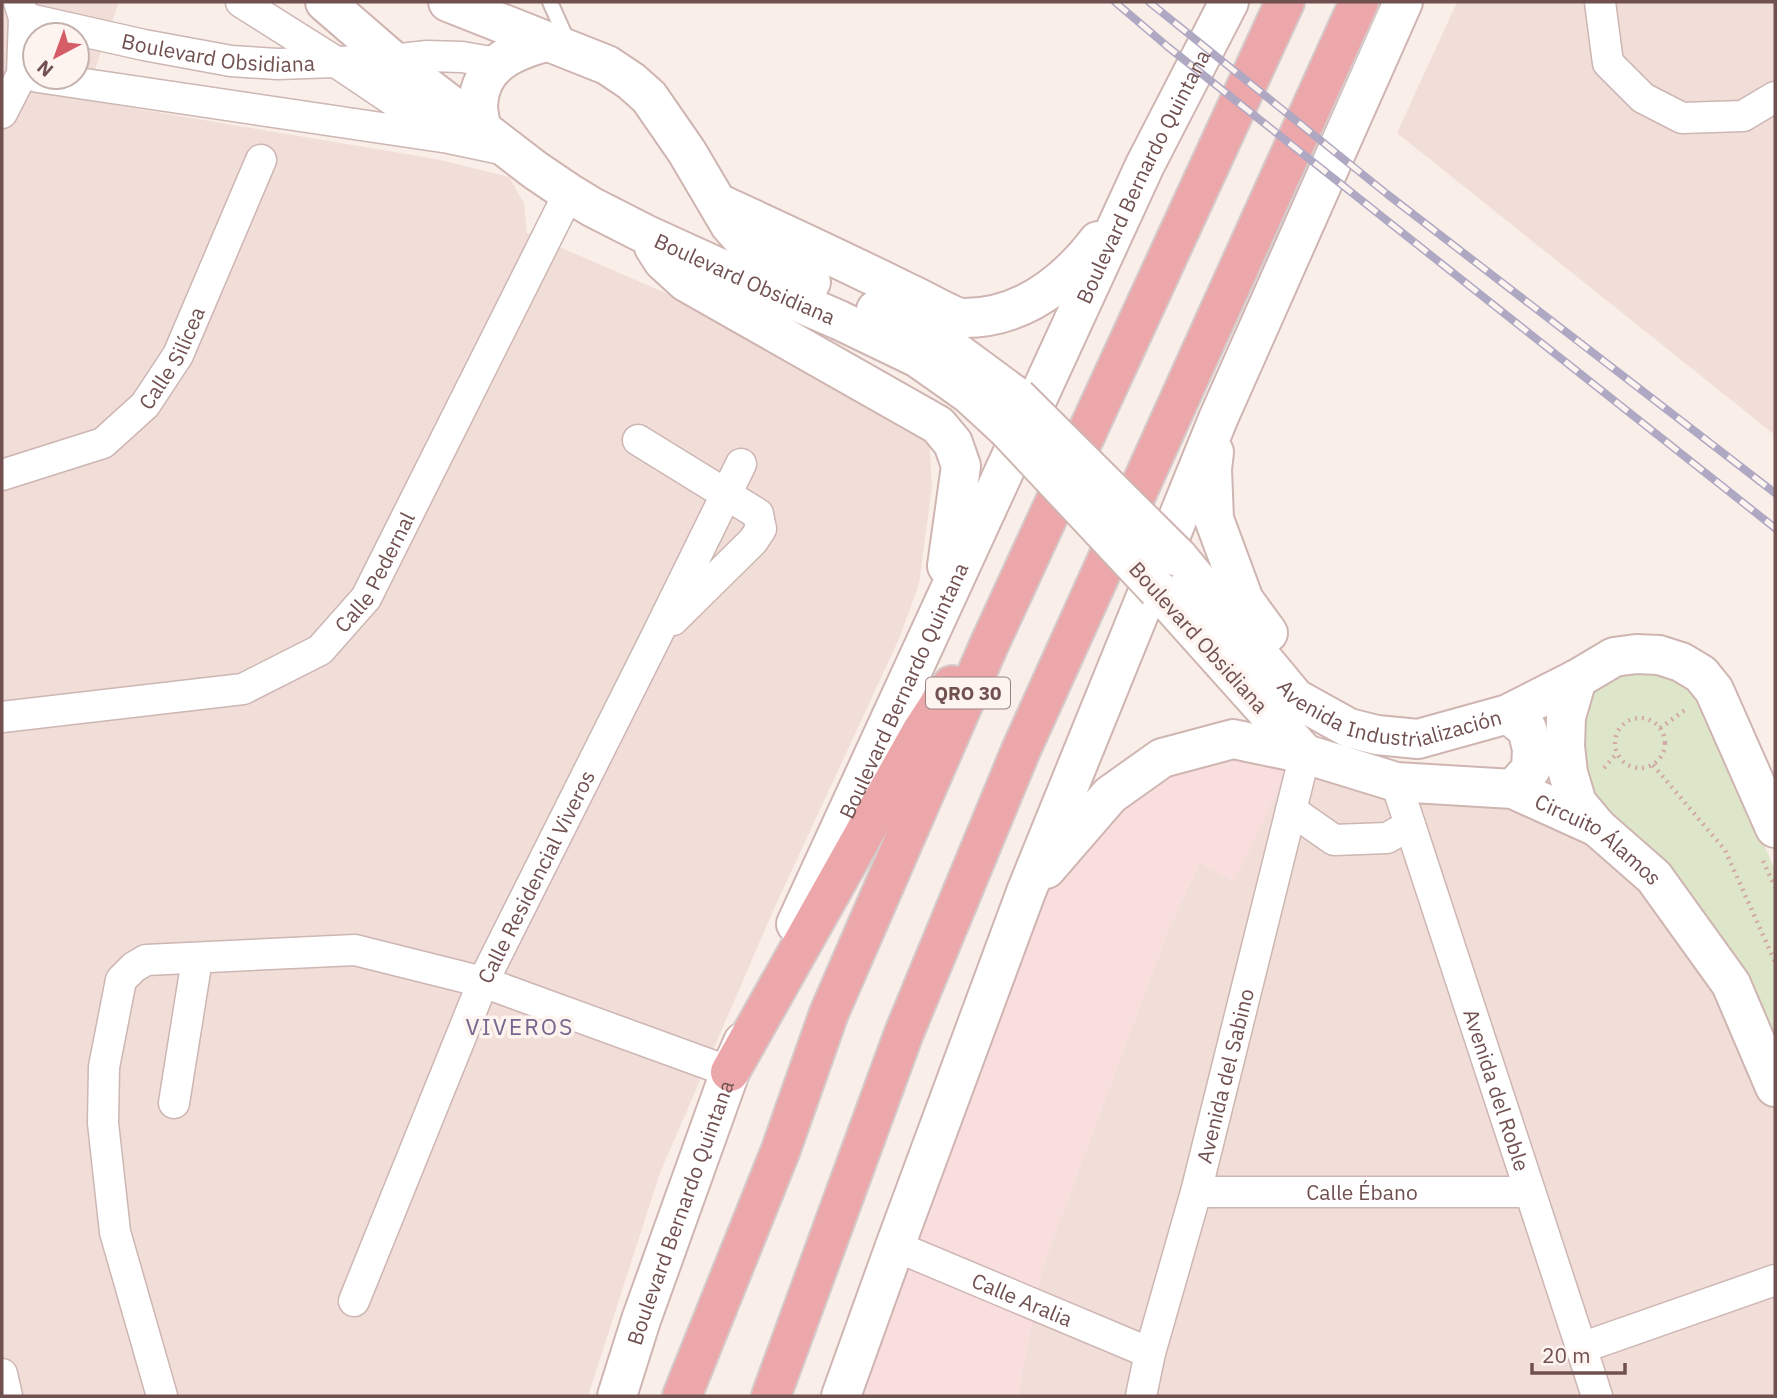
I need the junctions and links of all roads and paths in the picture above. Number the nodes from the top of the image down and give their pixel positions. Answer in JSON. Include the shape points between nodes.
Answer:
{"nodes":[{"id":1,"x":241,"y":2,"type":"edge"},
{"id":2,"x":325,"y":2,"type":"edge"},
{"id":3,"x":448,"y":2,"type":"edge"},
{"id":4,"x":550,"y":2,"type":"edge"},
{"id":5,"x":1229,"y":2,"type":"edge"},
{"id":6,"x":1285,"y":2,"type":"edge"},
{"id":7,"x":1359,"y":2,"type":"edge"},
{"id":8,"x":1403,"y":2,"type":"edge"},
{"id":9,"x":1600,"y":2,"type":"edge"},
{"id":10,"x":21,"y":10,"type":"edge"},
{"id":11,"x":560,"y":47,"type":"junction"},
{"id":12,"x":392,"y":60,"type":"junction"},
{"id":13,"x":336,"y":62,"type":"junction"},
{"id":14,"x":497,"y":63,"type":"junction"},
{"id":15,"x":91,"y":84,"type":"edge"},
{"id":16,"x":21,"y":90,"type":"edge"},
{"id":17,"x":1775,"y":97,"type":"edge"},
{"id":18,"x":2,"y":113,"type":"edge"},
{"id":19,"x":465,"y":133,"type":"junction"},
{"id":20,"x":261,"y":160,"type":"dead end"},
{"id":21,"x":1145,"y":165,"type":"junction"},
{"id":22,"x":569,"y":193,"type":"junction"},
{"id":23,"x":718,"y":203,"type":"junction"},
{"id":24,"x":645,"y":234,"type":"junction"},
{"id":25,"x":1012,"y":413,"type":"junction"},
{"id":26,"x":1218,"y":419,"type":"junction"},
{"id":27,"x":638,"y":440,"type":"dead end"},
{"id":28,"x":741,"y":464,"type":"dead end"},
{"id":29,"x":2,"y":475,"type":"edge"},
{"id":30,"x":726,"y":494,"type":"junction"},
{"id":31,"x":942,"y":606,"type":"junction"},
{"id":32,"x":657,"y":635,"type":"junction"},
{"id":33,"x":989,"y":645,"type":"junction"},
{"id":34,"x":1577,"y":679,"type":"junction"},
{"id":35,"x":1508,"y":713,"type":"junction"},
{"id":36,"x":2,"y":717,"type":"edge"},
{"id":37,"x":1349,"y":729,"type":"junction"},
{"id":38,"x":1305,"y":754,"type":"junction"},
{"id":39,"x":1653,"y":765,"type":"junction"},
{"id":40,"x":1396,"y":782,"type":"junction"},
{"id":41,"x":1513,"y":789,"type":"junction"},
{"id":42,"x":1291,"y":810,"type":"junction"},
{"id":43,"x":1410,"y":825,"type":"junction"},
{"id":44,"x":1597,"y":827,"type":"junction"},
{"id":45,"x":1775,"y":828,"type":"edge"},
{"id":46,"x":1026,"y":892,"type":"junction"},
{"id":47,"x":197,"y":959,"type":"junction"},
{"id":48,"x":1775,"y":962,"type":"edge"},
{"id":49,"x":482,"y":982,"type":"junction"},
{"id":50,"x":730,"y":1072,"type":"junction"},
{"id":51,"x":1775,"y":1087,"type":"edge"},
{"id":52,"x":174,"y":1103,"type":"dead end"},
{"id":53,"x":1196,"y":1192,"type":"junction"},
{"id":54,"x":1530,"y":1192,"type":"junction"},
{"id":55,"x":895,"y":1246,"type":"junction"},
{"id":56,"x":1775,"y":1280,"type":"edge"},
{"id":57,"x":354,"y":1301,"type":"dead end"},
{"id":58,"x":1581,"y":1348,"type":"junction"},
{"id":59,"x":1150,"y":1353,"type":"junction"},
{"id":60,"x":2,"y":1374,"type":"edge"},
{"id":61,"x":7,"y":1396,"type":"edge"},
{"id":62,"x":162,"y":1396,"type":"edge"},
{"id":63,"x":617,"y":1396,"type":"edge"},
{"id":64,"x":682,"y":1396,"type":"edge"},
{"id":65,"x":771,"y":1396,"type":"edge"},
{"id":66,"x":841,"y":1396,"type":"edge"},
{"id":67,"x":1141,"y":1396,"type":"edge"},
{"id":68,"x":1597,"y":1396,"type":"edge"}],
"edges":[{"from":1,"to":13,"type":"street"},
{"from":2,"to":12,"type":"main road","name":"Boulevard Obsidiana"},
{"from":3,"to":11,"type":"main road","name":"Boulevard Obsidiana"},
{"from":4,"to":11,"type":"lane"},
{"from":5,"to":21,"type":"main road","name":"Boulevard Bernardo Quintana"},
{"from":6,"to":33,"type":"highway","number":"QRO 30"},
{"from":7,"to":65,"type":"highway","number":"QRO 30","via":[[1010,776],[904,1033]]},
{"from":8,"to":26,"type":"main road"},
{"from":9,"to":17,"type":"street","via":[[1608,63],[1643,99],[1682,118],[1743,116]]},
{"from":10,"to":13,"type":"street","name":"Boulevard Obsidiana","via":[[144,46],[232,61]]},
{"from":11,"to":14,"type":"main road","via":[[511,53]]},
{"from":11,"to":23,"type":"main road","name":"Boulevard Obsidiana","via":[[607,65],[649,97]]},
{"from":12,"to":13,"type":"street","name":"Boulevard Obsidiana"},
{"from":12,"to":14,"type":"street","name":"Boulevard Obsidiana","via":[[462,57]]},
{"from":12,"to":19,"type":"main road","name":"Boulevard Obsidiana"},
{"from":13,"to":19,"type":"street"},
{"from":14,"to":19,"type":"main road","via":[[484,82]]},
{"from":15,"to":19,"type":"street"},
{"from":16,"to":18,"type":"street"},
{"from":19,"to":22,"type":"main road","name":"Boulevard Obsidiana","via":[[510,151]]},
{"from":20,"to":29,"type":"street","name":"Calle Silícea","via":[[178,355],[145,405],[103,443]]},
{"from":21,"to":23,"type":"main road","via":[[1097,243],[1071,273],[1039,298],[1000,314],[961,318]]},
{"from":21,"to":31,"type":"main road","name":"Boulevard Bernardo Quintana"},
{"from":22,"to":24,"type":"main road","name":"Boulevard Obsidiana"},
{"from":22,"to":36,"type":"street","name":"Calle Pedernal","via":[[366,598],[320,650],[243,689]]},
{"from":23,"to":25,"type":"main road","name":"Boulevard Obsidiana","via":[[752,250],[774,266],[933,335]]},
{"from":24,"to":25,"type":"main road","name":"Boulevard Obsidiana","via":[[918,358],[969,394]]},
{"from":24,"to":31,"type":"main road","via":[[663,261],[687,282],[938,425],[953,443],[961,466]]},
{"from":25,"to":37,"type":"main road","name":"Avenida Industrialización","bridge":true,"via":[[1178,557],[1295,698]]},
{"from":25,"to":38,"type":"main road","name":"Boulevard Obsidiana","bridge":true,"via":[[1158,590]]},
{"from":26,"to":37,"type":"main road","via":[[1212,468],[1214,519],[1244,600]]},
{"from":26,"to":46,"type":"main road"},
{"from":27,"to":30,"type":"street"},
{"from":28,"to":30,"type":"street","name":"Calle Residencial Viveros"},
{"from":30,"to":32,"type":"street","name":"Calle Residencial Viveros"},
{"from":30,"to":32,"type":"street","via":[[758,514],[761,529]]},
{"from":31,"to":50,"type":"main road","name":"Boulevard Bernardo Quintana"},
{"from":32,"to":49,"type":"street","name":"Calle Residencial Viveros"},
{"from":33,"to":50,"type":"highway","via":[[951,686],[921,732]]},
{"from":33,"to":64,"type":"highway","number":"QRO 30","via":[[830,1013]]},
{"from":34,"to":35,"type":"main road","name":"Avenida Industrialización"},
{"from":34,"to":44,"type":"main road","via":[[1566,717],[1568,773],[1577,803]]},
{"from":34,"to":45,"type":"main road","name":"Avenida Industrialización","via":[[1614,657],[1636,654],[1659,655],[1701,674],[1714,690]]},
{"from":35,"to":37,"type":"main road","name":"Avenida Industrialización","via":[[1418,739]]},
{"from":35,"to":41,"type":"main road","via":[[1527,729],[1532,750],[1531,769]]},
{"from":38,"to":40,"type":"main road","name":"Circuito Álamos"},
{"from":38,"to":42,"type":"street","name":"Avenida del Sabino"},
{"from":38,"to":46,"type":"main road","name":"Circuito Álamos","via":[[1233,739],[1162,758],[1110,795]]},
{"from":39,"to":39,"type":"path","via":[[1626,764],[1617,753],[1615,741],[1627,721],[1651,720],[1660,728],[1665,741],[1662,755]]},
{"from":39,"to":48,"type":"path","via":[[1725,850]]},
{"from":40,"to":41,"type":"main road","name":"Circuito Álamos"},
{"from":40,"to":43,"type":"street","name":"Avenida del Roble"},
{"from":41,"to":44,"type":"main road","name":"Circuito Álamos"},
{"from":42,"to":43,"type":"street","via":[[1334,840],[1387,838]]},
{"from":42,"to":53,"type":"street","name":"Avenida del Sabino"},
{"from":43,"to":54,"type":"street","name":"Avenida del Roble"},
{"from":44,"to":51,"type":"main road","name":"Circuito Álamos","via":[[1654,877],[1731,984]]},
{"from":46,"to":55,"type":"main road"},
{"from":47,"to":49,"type":"street","via":[[355,950]]},
{"from":47,"to":52,"type":"street"},
{"from":47,"to":62,"type":"street","via":[[146,960],[121,981],[104,1067],[103,1123],[115,1232]]},
{"from":49,"to":50,"type":"street"},
{"from":49,"to":57,"type":"street","name":"Calle Residencial Viveros"},
{"from":50,"to":63,"type":"main road","name":"Boulevard Bernardo Quintana"},
{"from":53,"to":54,"type":"street","name":"Calle Ébano"},
{"from":53,"to":59,"type":"street","name":"Avenida del Sabino"},
{"from":54,"to":58,"type":"street","name":"Avenida del Roble"},
{"from":55,"to":59,"type":"street","name":"Calle Aralia"},
{"from":55,"to":66,"type":"main road"},
{"from":56,"to":58,"type":"street"},
{"from":58,"to":68,"type":"street","name":"Avenida del Roble"},
{"from":59,"to":67,"type":"street","name":"Avenida del Sabino"},
{"from":60,"to":61,"type":"street"}]}
